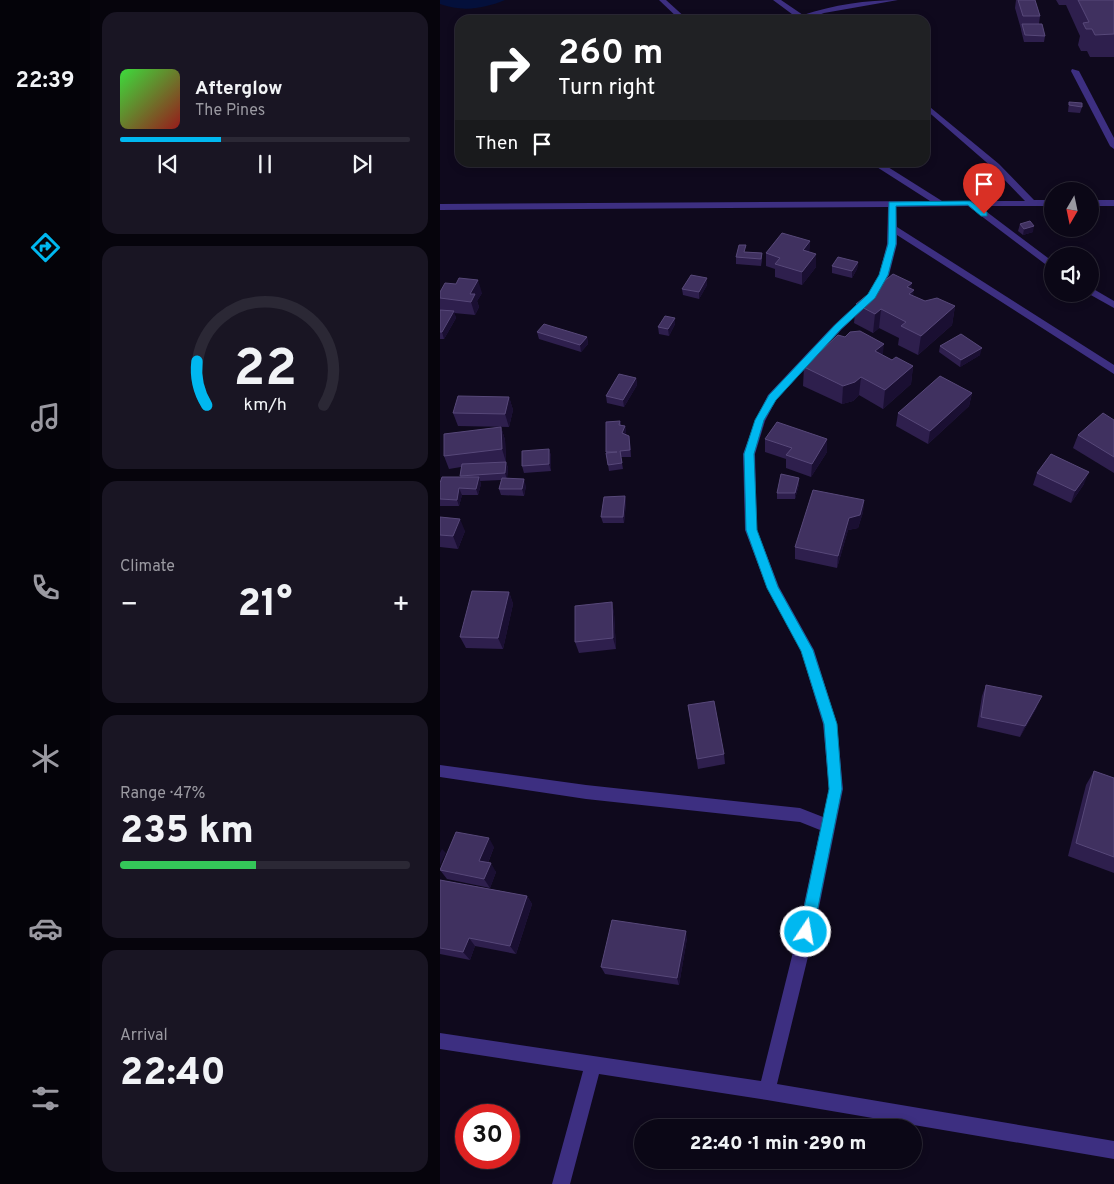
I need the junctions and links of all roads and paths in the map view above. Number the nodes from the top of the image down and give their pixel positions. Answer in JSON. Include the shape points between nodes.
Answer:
{"nodes":[{"id":1,"x":662,"y":0,"type":"edge"},
{"id":2,"x":776,"y":0,"type":"edge"},
{"id":3,"x":895,"y":0,"type":"edge"},
{"id":4,"x":678,"y":15,"type":"edge"},
{"id":5,"x":797,"y":15,"type":"edge"},
{"id":6,"x":813,"y":15,"type":"edge"},
{"id":7,"x":1075,"y":71,"type":"dead end"},
{"id":8,"x":930,"y":109,"type":"edge"},
{"id":9,"x":1114,"y":146,"type":"edge"},
{"id":10,"x":881,"y":167,"type":"edge"},
{"id":11,"x":940,"y":203,"type":"junction"},
{"id":12,"x":970,"y":203,"type":"junction"},
{"id":13,"x":1032,"y":203,"type":"junction"},
{"id":14,"x":1044,"y":203,"type":"edge"},
{"id":15,"x":1114,"y":203,"type":"edge"},
{"id":16,"x":892,"y":204,"type":"junction"},
{"id":17,"x":1099,"y":204,"type":"edge"},
{"id":18,"x":440,"y":207,"type":"edge"},
{"id":19,"x":893,"y":229,"type":"junction"},
{"id":20,"x":1044,"y":259,"type":"edge"},
{"id":21,"x":1099,"y":296,"type":"edge"},
{"id":22,"x":1114,"y":305,"type":"edge"},
{"id":23,"x":1114,"y":370,"type":"edge"},
{"id":24,"x":440,"y":771,"type":"edge"},
{"id":25,"x":828,"y":826,"type":"junction"},
{"id":26,"x":440,"y":1041,"type":"edge"},
{"id":27,"x":593,"y":1066,"type":"junction"},
{"id":28,"x":767,"y":1091,"type":"junction"},
{"id":29,"x":1114,"y":1150,"type":"edge"},
{"id":30,"x":561,"y":1184,"type":"edge"}],
"edges":[{"from":1,"to":4,"type":"street"},
{"from":2,"to":5,"type":"street"},
{"from":3,"to":6,"type":"street"},
{"from":7,"to":9,"type":"street"},
{"from":8,"to":13,"type":"street","via":[[996,166]]},
{"from":10,"to":11,"type":"street"},
{"from":11,"to":12,"type":"street"},
{"from":11,"to":16,"type":"street"},
{"from":12,"to":13,"type":"street"},
{"from":12,"to":20,"type":"street"},
{"from":13,"to":14,"type":"street"},
{"from":15,"to":17,"type":"street"},
{"from":16,"to":18,"type":"street"},
{"from":16,"to":19,"type":"street"},
{"from":19,"to":23,"type":"street"},
{"from":19,"to":25,"type":"street","via":[[884,275],[872,296],[838,327],[772,398],[760,420],[749,454],[751,530],[773,588],[807,650],[830,724],[836,789]]},
{"from":21,"to":22,"type":"street"},
{"from":24,"to":25,"type":"street","via":[[586,792],[800,815]]},
{"from":25,"to":28,"type":"street"},
{"from":26,"to":27,"type":"street"},
{"from":27,"to":28,"type":"street"},
{"from":27,"to":30,"type":"street"},
{"from":28,"to":29,"type":"street"}]}
